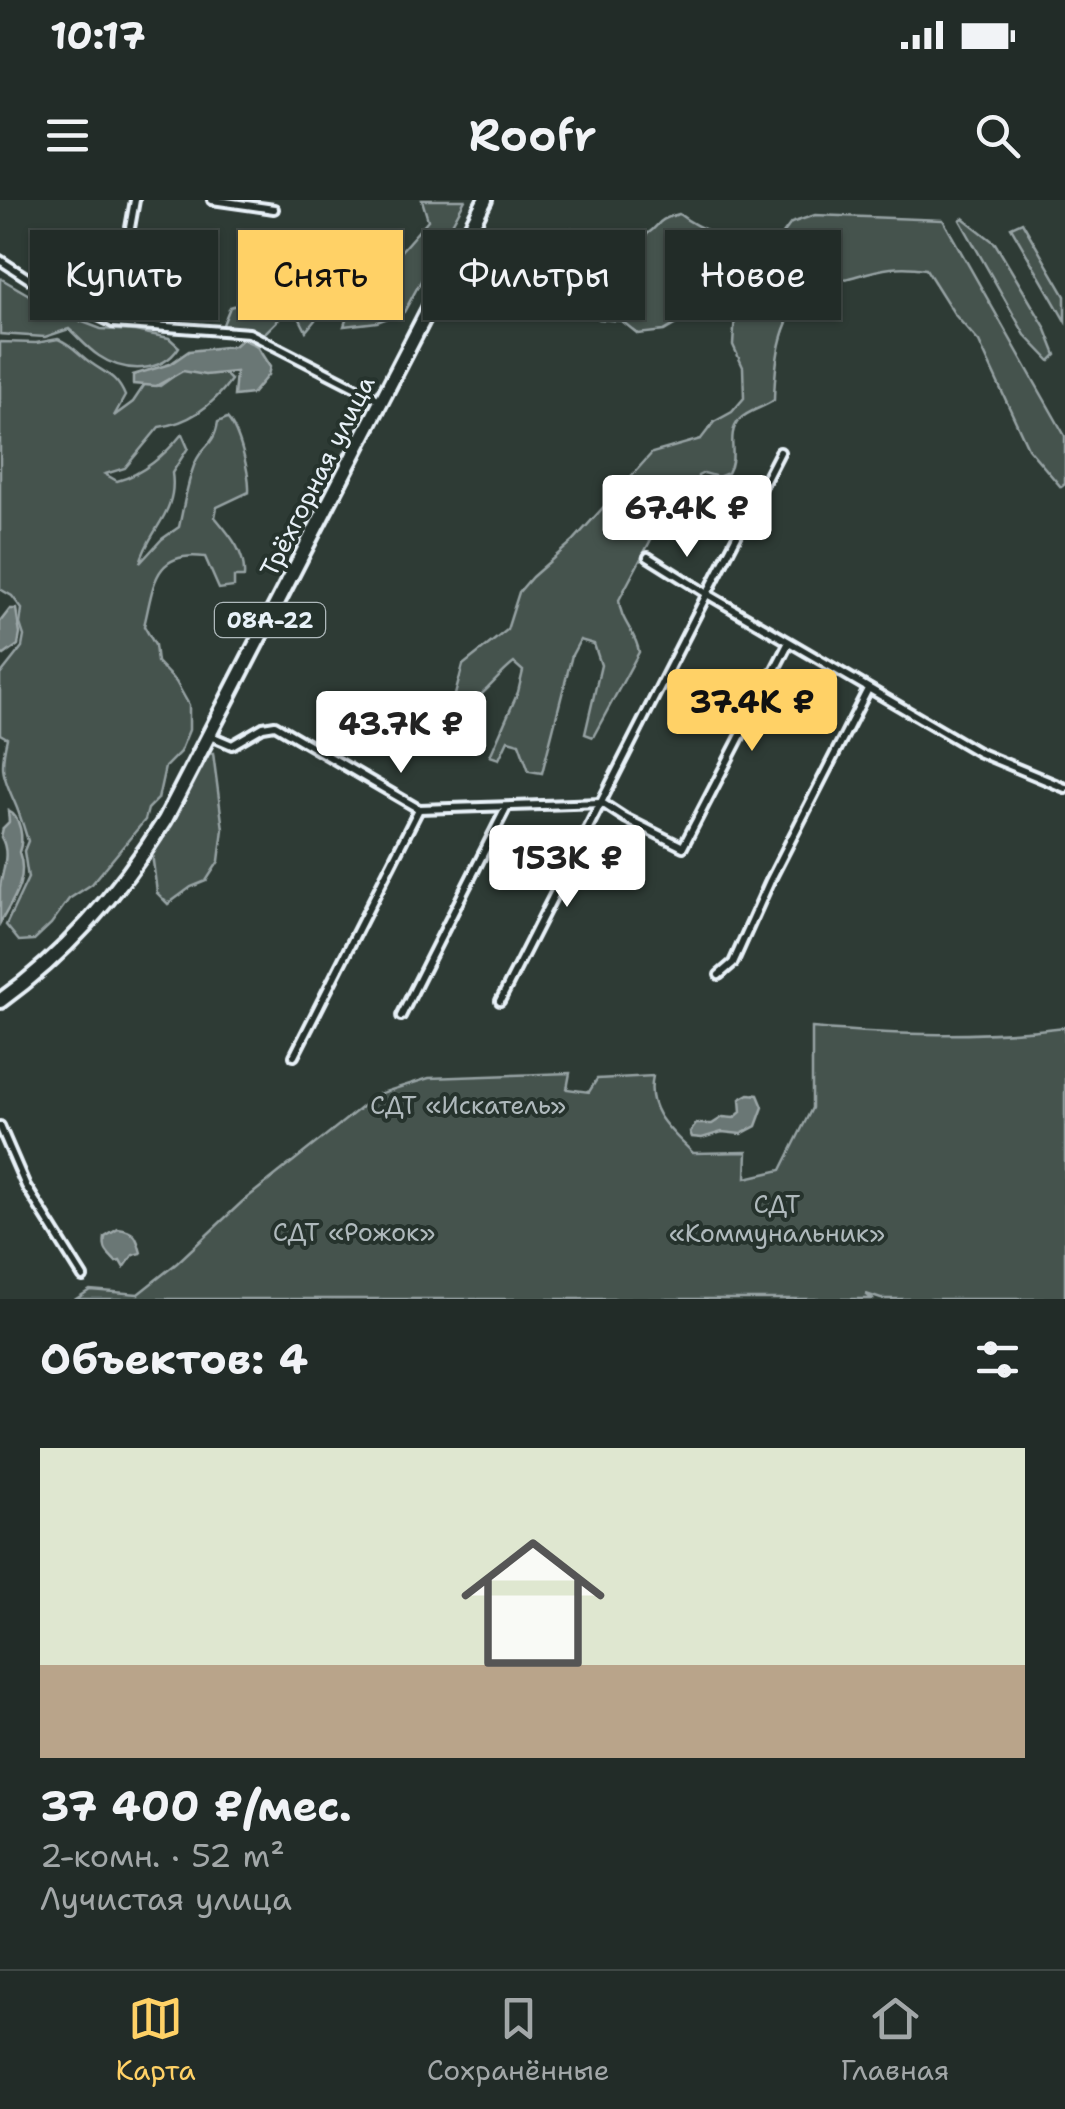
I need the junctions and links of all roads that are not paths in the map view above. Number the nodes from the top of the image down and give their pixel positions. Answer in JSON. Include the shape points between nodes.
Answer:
{"nodes":[{"id":1,"x":135,"y":200,"type":"edge"},
{"id":2,"x":212,"y":200,"type":"edge"},
{"id":3,"x":485,"y":200,"type":"edge"},
{"id":4,"x":274,"y":210,"type":"dead end"},
{"id":5,"x":0,"y":260,"type":"edge"},
{"id":6,"x":112,"y":323,"type":"junction"},
{"id":7,"x":381,"y":400,"type":"junction"},
{"id":8,"x":780,"y":452,"type":"dead end"},
{"id":9,"x":648,"y":557,"type":"dead end"},
{"id":10,"x":706,"y":594,"type":"junction"},
{"id":11,"x":788,"y":644,"type":"junction"},
{"id":12,"x":868,"y":689,"type":"junction"},
{"id":13,"x":211,"y":736,"type":"junction"},
{"id":14,"x":1065,"y":788,"type":"edge"},
{"id":15,"x":602,"y":803,"type":"junction"},
{"id":16,"x":507,"y":807,"type":"junction"},
{"id":17,"x":419,"y":809,"type":"junction"},
{"id":18,"x":719,"y":975,"type":"dead end"},
{"id":19,"x":500,"y":1001,"type":"dead end"},
{"id":20,"x":0,"y":1002,"type":"edge"},
{"id":21,"x":401,"y":1016,"type":"dead end"},
{"id":22,"x":294,"y":1056,"type":"dead end"},
{"id":23,"x":0,"y":1126,"type":"edge"},
{"id":24,"x":83,"y":1277,"type":"dead end"}],
"edges":[{"from":1,"to":6,"type":"street"},
{"from":2,"to":4,"type":"street"},
{"from":3,"to":7,"type":"highway","name":"Трёхгорная улица","number":"08А-22"},
{"from":5,"to":6,"type":"street"},
{"from":6,"to":7,"type":"street","via":[[249,332]]},
{"from":7,"to":13,"type":"highway","name":"Трёхгорная улица","number":"08А-22"},
{"from":8,"to":10,"type":"street"},
{"from":9,"to":10,"type":"street"},
{"from":10,"to":11,"type":"street"},
{"from":10,"to":15,"type":"street"},
{"from":11,"to":12,"type":"street"},
{"from":11,"to":15,"type":"street","via":[[683,848]]},
{"from":12,"to":14,"type":"street","via":[[978,752]]},
{"from":12,"to":18,"type":"street","via":[[732,963]]},
{"from":13,"to":17,"type":"street","via":[[232,745],[266,726],[280,726]]},
{"from":13,"to":20,"type":"highway","name":"Трёхгорная улица","number":"08А-22","via":[[125,880],[53,959]]},
{"from":15,"to":16,"type":"street"},
{"from":15,"to":19,"type":"street"},
{"from":16,"to":17,"type":"street"},
{"from":16,"to":21,"type":"street"},
{"from":17,"to":22,"type":"street"},
{"from":23,"to":24,"type":"street","via":[[26,1186]]}]}
